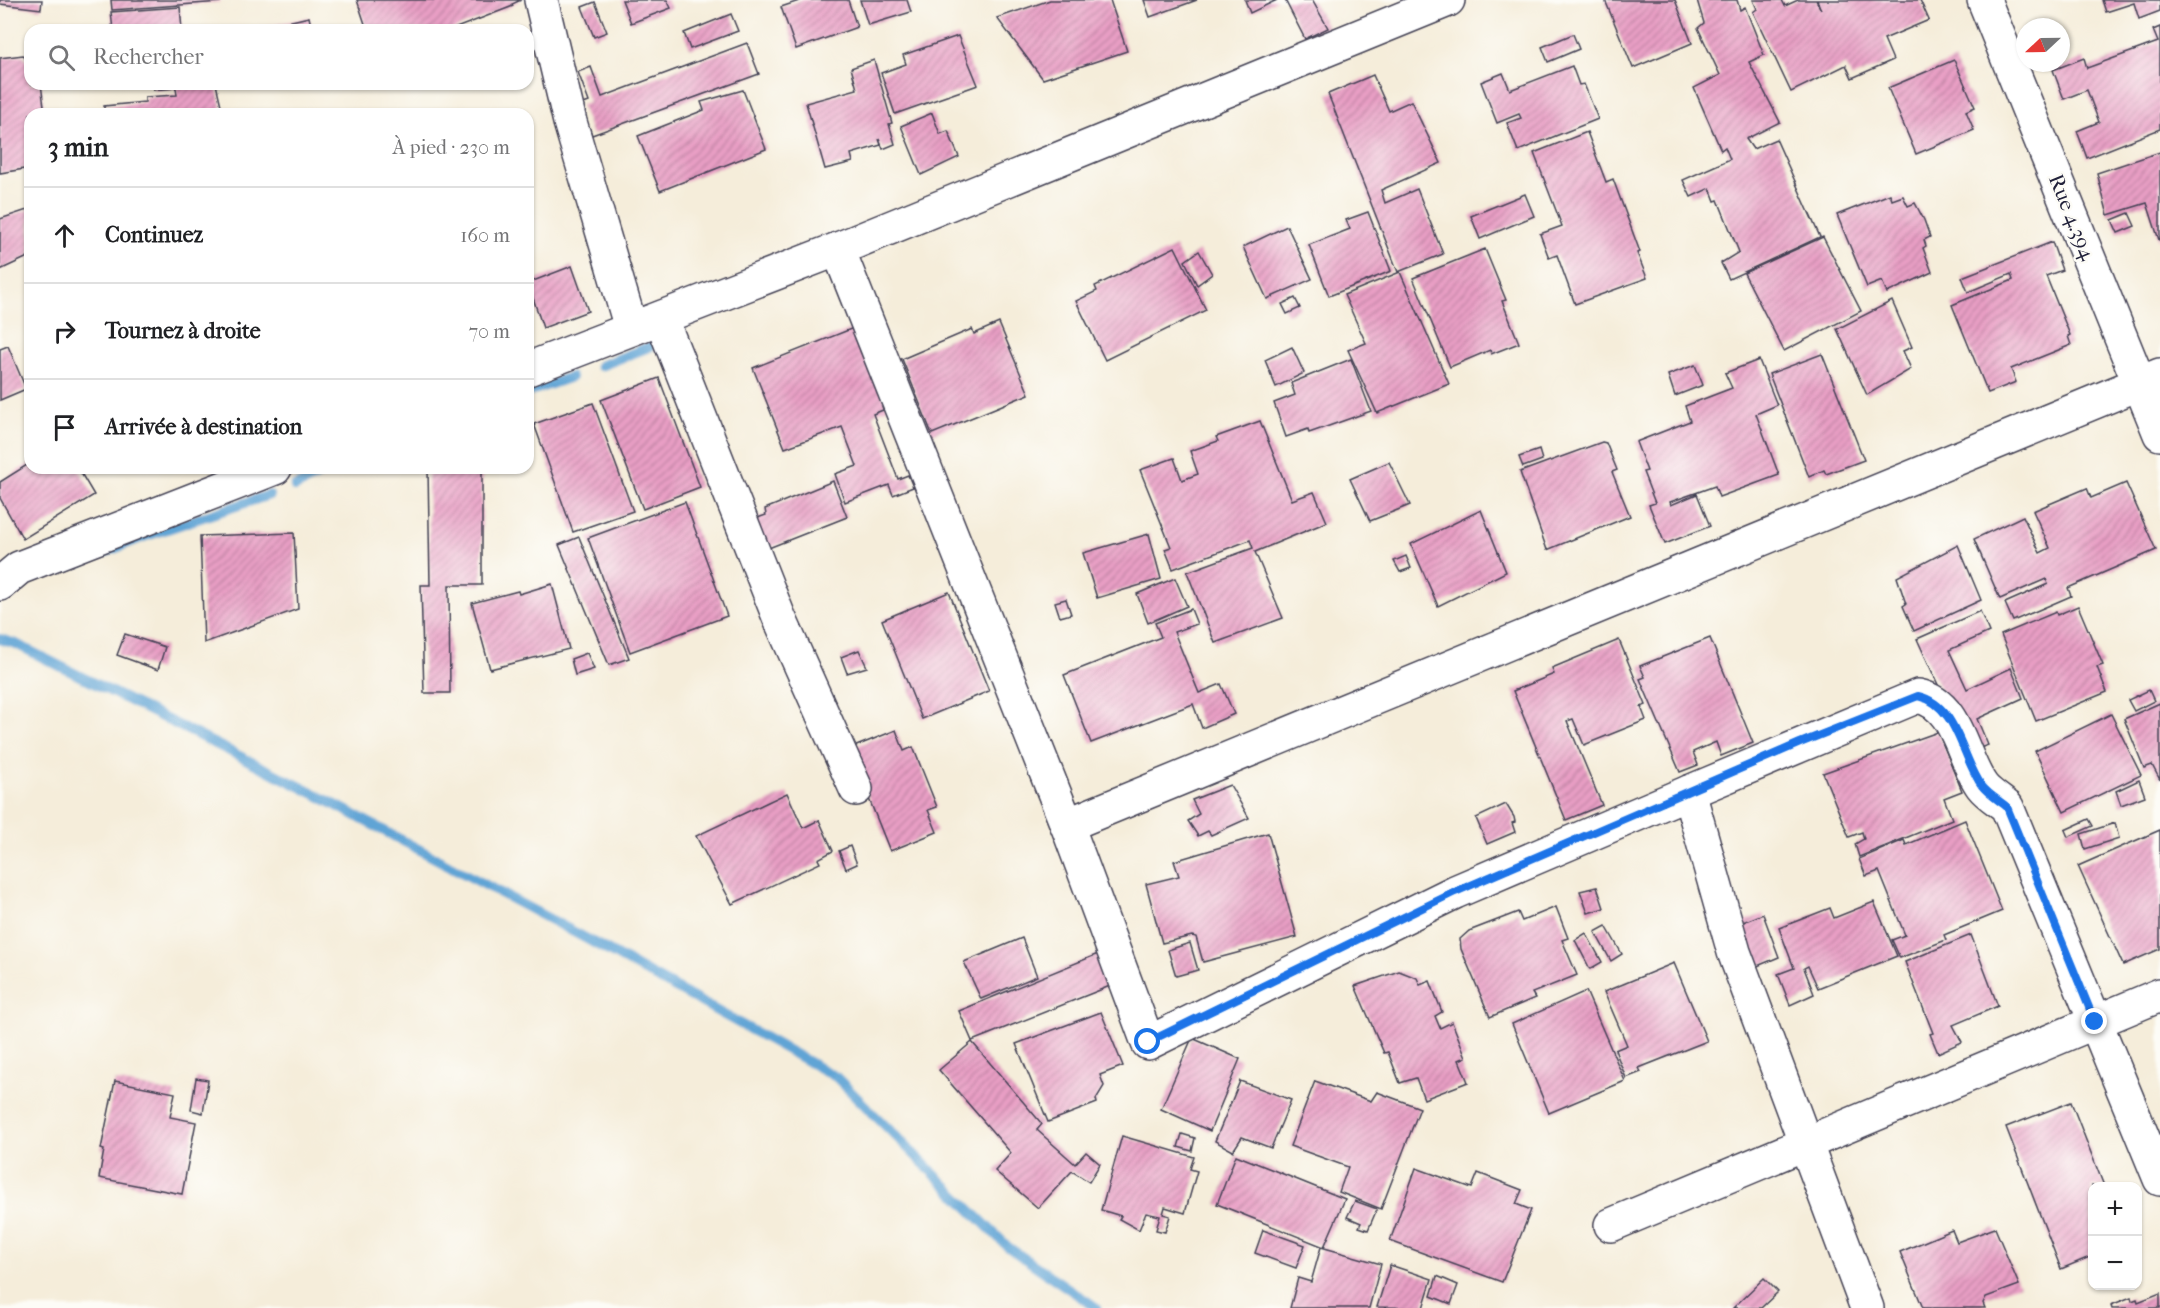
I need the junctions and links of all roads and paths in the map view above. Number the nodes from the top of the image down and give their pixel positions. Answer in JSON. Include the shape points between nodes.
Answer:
{"nodes":[{"id":1,"x":541,"y":0,"type":"edge"},
{"id":2,"x":1448,"y":0,"type":"edge"},
{"id":3,"x":1984,"y":0,"type":"edge"},
{"id":4,"x":838,"y":249,"type":"junction"},
{"id":5,"x":646,"y":323,"type":"junction"},
{"id":6,"x":534,"y":367,"type":"edge"},
{"id":7,"x":2150,"y":379,"type":"edge"},
{"id":8,"x":2160,"y":434,"type":"edge"},
{"id":9,"x":260,"y":474,"type":"edge"},
{"id":10,"x":0,"y":584,"type":"edge"},
{"id":11,"x":856,"y":789,"type":"dead end"},
{"id":12,"x":1689,"y":792,"type":"junction"},
{"id":13,"x":1067,"y":825,"type":"junction"},
{"id":14,"x":2160,"y":995,"type":"edge"},
{"id":15,"x":2095,"y":1022,"type":"junction"},
{"id":16,"x":1804,"y":1143,"type":"junction"},
{"id":17,"x":2160,"y":1179,"type":"edge"},
{"id":18,"x":1611,"y":1225,"type":"dead end"},
{"id":19,"x":1867,"y":1308,"type":"edge"}],
"edges":[{"from":1,"to":5,"type":"street","via":[[570,122]]},
{"from":2,"to":4,"type":"street"},
{"from":3,"to":7,"type":"street","name":"Rue 4.394"},
{"from":4,"to":5,"type":"street"},
{"from":4,"to":13,"type":"street"},
{"from":5,"to":6,"type":"street"},
{"from":5,"to":11,"type":"street"},
{"from":7,"to":8,"type":"street","name":"Rue 4.394"},
{"from":7,"to":13,"type":"street"},
{"from":9,"to":10,"type":"street","via":[[19,568]]},
{"from":12,"to":13,"type":"street","via":[[1455,892],[1148,1042]]},
{"from":12,"to":15,"type":"street","via":[[1918,696],[1934,699],[1945,711],[1983,787],[2007,807]]},
{"from":12,"to":16,"type":"street","via":[[1734,952]]},
{"from":14,"to":15,"type":"street"},
{"from":15,"to":16,"type":"street"},
{"from":15,"to":17,"type":"street"},
{"from":16,"to":18,"type":"street"},
{"from":16,"to":19,"type":"street"}]}
